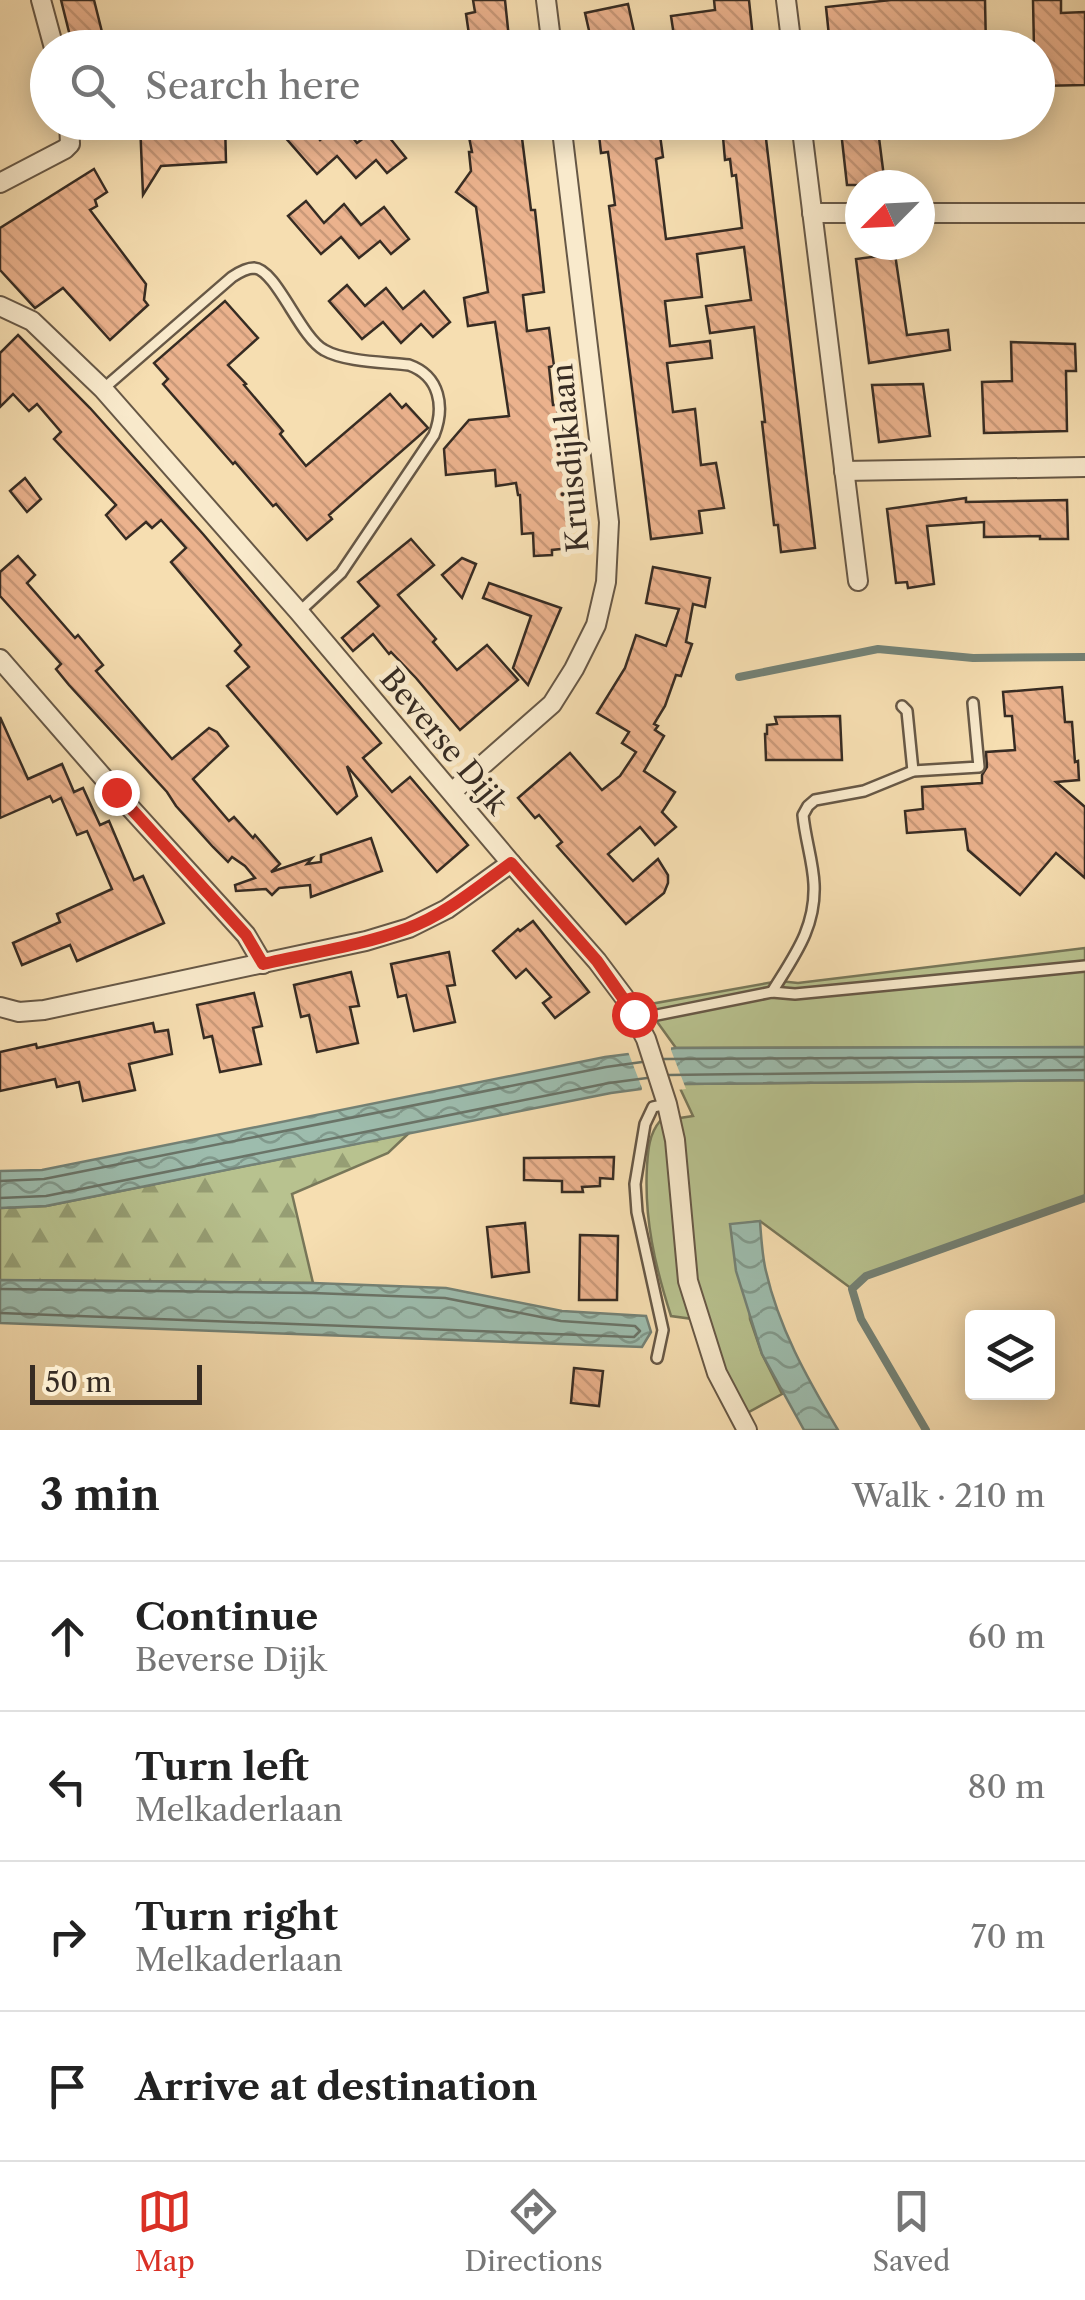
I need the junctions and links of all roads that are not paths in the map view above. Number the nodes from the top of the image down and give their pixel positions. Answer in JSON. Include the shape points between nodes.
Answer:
{"nodes":[{"id":1,"x":41,"y":0,"type":"edge"},
{"id":2,"x":546,"y":0,"type":"edge"},
{"id":3,"x":786,"y":0,"type":"edge"},
{"id":4,"x":49,"y":30,"type":"edge"},
{"id":5,"x":550,"y":30,"type":"edge"},
{"id":6,"x":790,"y":30,"type":"edge"},
{"id":7,"x":70,"y":140,"type":"edge"},
{"id":8,"x":563,"y":140,"type":"edge"},
{"id":9,"x":803,"y":140,"type":"edge"},
{"id":10,"x":0,"y":183,"type":"edge"},
{"id":11,"x":1085,"y":212,"type":"edge"},
{"id":12,"x":812,"y":213,"type":"junction"},
{"id":13,"x":845,"y":213,"type":"edge"},
{"id":14,"x":935,"y":213,"type":"edge"},
{"id":15,"x":0,"y":306,"type":"edge"},
{"id":16,"x":104,"y":389,"type":"junction"},
{"id":17,"x":1085,"y":467,"type":"edge"},
{"id":18,"x":844,"y":471,"type":"junction"},
{"id":19,"x":858,"y":582,"type":"dead end"},
{"id":20,"x":299,"y":612,"type":"junction"},
{"id":21,"x":0,"y":659,"type":"edge"},
{"id":22,"x":973,"y":703,"type":"dead end"},
{"id":23,"x":902,"y":706,"type":"dead end"},
{"id":24,"x":912,"y":771,"type":"junction"},
{"id":25,"x":452,"y":792,"type":"junction"},
{"id":26,"x":511,"y":863,"type":"junction"},
{"id":27,"x":263,"y":964,"type":"junction"},
{"id":28,"x":1085,"y":966,"type":"edge"},
{"id":29,"x":772,"y":992,"type":"junction"},
{"id":30,"x":0,"y":1008,"type":"edge"},
{"id":31,"x":636,"y":1019,"type":"junction"},
{"id":32,"x":667,"y":1104,"type":"junction"},
{"id":33,"x":657,"y":1358,"type":"dead end"},
{"id":34,"x":748,"y":1430,"type":"edge"}],
"edges":[{"from":1,"to":4,"type":"street"},
{"from":2,"to":5,"type":"street"},
{"from":3,"to":6,"type":"street"},
{"from":7,"to":10,"type":"street","via":[[65,150]]},
{"from":8,"to":25,"type":"street","name":"Kruisdijklaan","via":[[609,522],[606,582],[596,625],[552,704]]},
{"from":9,"to":12,"type":"street"},
{"from":11,"to":14,"type":"street"},
{"from":12,"to":13,"type":"street"},
{"from":12,"to":18,"type":"street"},
{"from":15,"to":16,"type":"street","name":"Beverse Dijk","via":[[32,321]]},
{"from":16,"to":20,"type":"street","name":"Beverse Dijk"},
{"from":16,"to":20,"type":"lane","via":[[232,276],[253,268],[272,282],[319,348],[420,368],[430,379],[440,401],[434,435],[341,573]]},
{"from":17,"to":18,"type":"street"},
{"from":18,"to":19,"type":"street"},
{"from":20,"to":25,"type":"street","name":"Beverse Dijk"},
{"from":21,"to":27,"type":"street","via":[[246,935]]},
{"from":22,"to":24,"type":"lane","via":[[978,767]]},
{"from":23,"to":24,"type":"lane"},
{"from":24,"to":29,"type":"lane","via":[[808,806],[803,815],[813,912]]},
{"from":25,"to":26,"type":"street","name":"Beverse Dijk"},
{"from":26,"to":27,"type":"street","via":[[409,928]]},
{"from":26,"to":31,"type":"street","name":"Beverse Dijk","via":[[597,961]]},
{"from":27,"to":30,"type":"street","via":[[44,1010]]},
{"from":28,"to":29,"type":"lane"},
{"from":29,"to":31,"type":"lane"},
{"from":31,"to":32,"type":"street","name":"Beverse Dijk"},
{"from":32,"to":33,"type":"lane","via":[[653,1107],[645,1124],[636,1184],[663,1330]]},
{"from":32,"to":34,"type":"street","name":"Beverse Dijk","via":[[688,1280],[717,1372]]}]}
